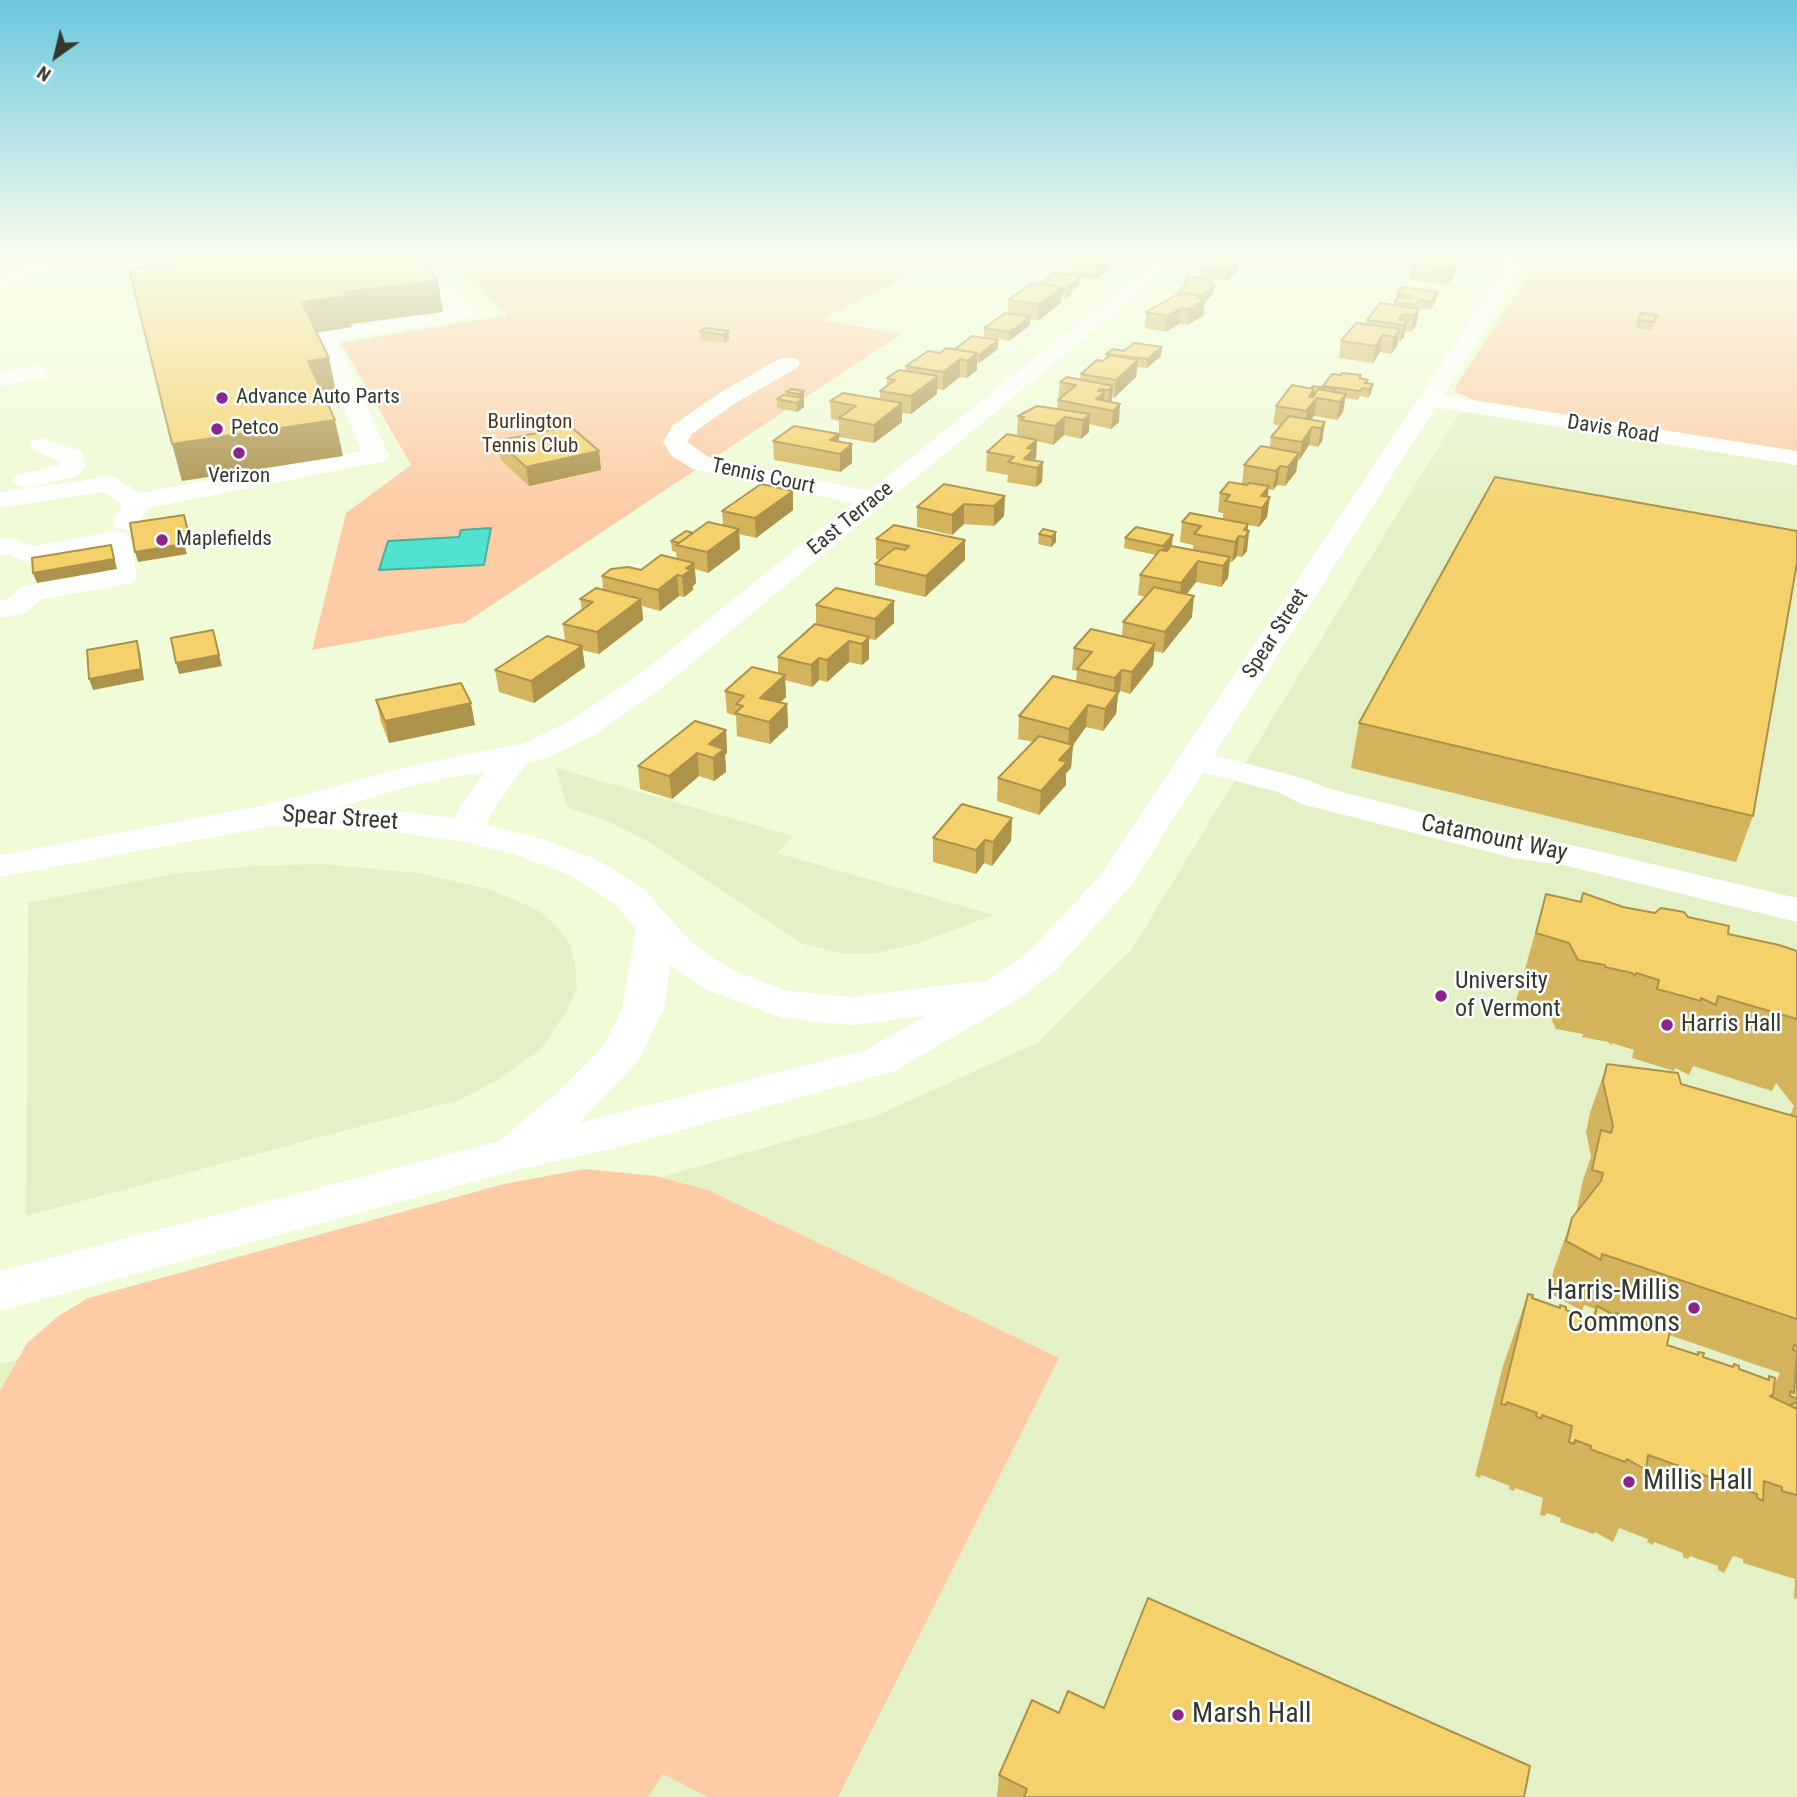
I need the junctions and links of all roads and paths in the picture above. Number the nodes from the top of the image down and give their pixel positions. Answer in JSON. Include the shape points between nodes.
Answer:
{"nodes":[{"id":1,"x":326,"y":341,"type":"edge"},
{"id":2,"x":1069,"y":341,"type":"edge"},
{"id":3,"x":1467,"y":341,"type":"edge"},
{"id":4,"x":789,"y":363,"type":"dead end"},
{"id":5,"x":37,"y":373,"type":"dead end"},
{"id":6,"x":0,"y":379,"type":"edge"},
{"id":7,"x":1429,"y":400,"type":"junction"},
{"id":8,"x":42,"y":446,"type":"dead end"},
{"id":9,"x":1797,"y":458,"type":"edge"},
{"id":10,"x":0,"y":484,"type":"edge"},
{"id":11,"x":0,"y":500,"type":"edge"},
{"id":12,"x":874,"y":500,"type":"junction"},
{"id":13,"x":135,"y":502,"type":"junction"},
{"id":14,"x":116,"y":539,"type":"junction"},
{"id":15,"x":0,"y":547,"type":"edge"},
{"id":16,"x":29,"y":555,"type":"junction"},
{"id":17,"x":76,"y":567,"type":"junction"},
{"id":18,"x":33,"y":592,"type":"junction"},
{"id":19,"x":0,"y":610,"type":"edge"},
{"id":20,"x":514,"y":757,"type":"junction"},
{"id":21,"x":1194,"y":760,"type":"junction"},
{"id":22,"x":272,"y":815,"type":"junction"},
{"id":23,"x":466,"y":831,"type":"junction"},
{"id":24,"x":0,"y":866,"type":"edge"},
{"id":25,"x":1797,"y":910,"type":"edge"},
{"id":26,"x":656,"y":929,"type":"junction"},
{"id":27,"x":1004,"y":989,"type":"junction"},
{"id":28,"x":513,"y":1154,"type":"junction"},
{"id":29,"x":0,"y":1291,"type":"edge"}],
"edges":[{"from":1,"to":13,"type":"main road","via":[[377,456]]},
{"from":2,"to":12,"type":"main road","name":"East Terrace"},
{"from":3,"to":7,"type":"main road","name":"Spear Street"},
{"from":4,"to":12,"type":"main road","name":"Tennis Court","via":[[691,423],[675,442],[702,464]]},
{"from":5,"to":6,"type":"main road"},
{"from":7,"to":9,"type":"main road","name":"Davis Road"},
{"from":7,"to":21,"type":"main road","name":"Spear Street"},
{"from":8,"to":10,"type":"main road","via":[[73,457],[74,465],[69,471]]},
{"from":11,"to":13,"type":"main road","via":[[107,483]]},
{"from":12,"to":20,"type":"main road","name":"East Terrace","via":[[607,713],[556,742]]},
{"from":13,"to":14,"type":"main road","via":[[134,513]]},
{"from":14,"to":17,"type":"main road"},
{"from":14,"to":17,"type":"main road","via":[[123,577]]},
{"from":15,"to":16,"type":"main road","via":[[14,547]]},
{"from":16,"to":17,"type":"main road"},
{"from":16,"to":18,"type":"main road"},
{"from":17,"to":18,"type":"main road"},
{"from":18,"to":19,"type":"main road","via":[[16,607]]},
{"from":20,"to":22,"type":"main road","name":"East Terrace","via":[[413,775]]},
{"from":20,"to":23,"type":"main road","via":[[478,804]]},
{"from":21,"to":25,"type":"main road","name":"Catamount Way","via":[[1513,847],[1563,854]]},
{"from":21,"to":27,"type":"main road","name":"Spear Street","via":[[1113,884],[1043,960]]},
{"from":22,"to":23,"type":"main road","name":"Spear Street","via":[[393,821]]},
{"from":22,"to":24,"type":"main road","name":"Spear Street"},
{"from":23,"to":26,"type":"main road","name":"Spear Street","via":[[583,867],[630,897]]},
{"from":26,"to":27,"type":"main road","name":"Spear Street","via":[[705,971],[782,1004],[851,1011]]},
{"from":26,"to":28,"type":"main road","name":"Spear Street","via":[[643,1009],[621,1054],[576,1101]]},
{"from":27,"to":28,"type":"main road","name":"Spear Street","via":[[880,1060],[624,1130]]},
{"from":28,"to":29,"type":"main road","name":"Spear Street"}]}
